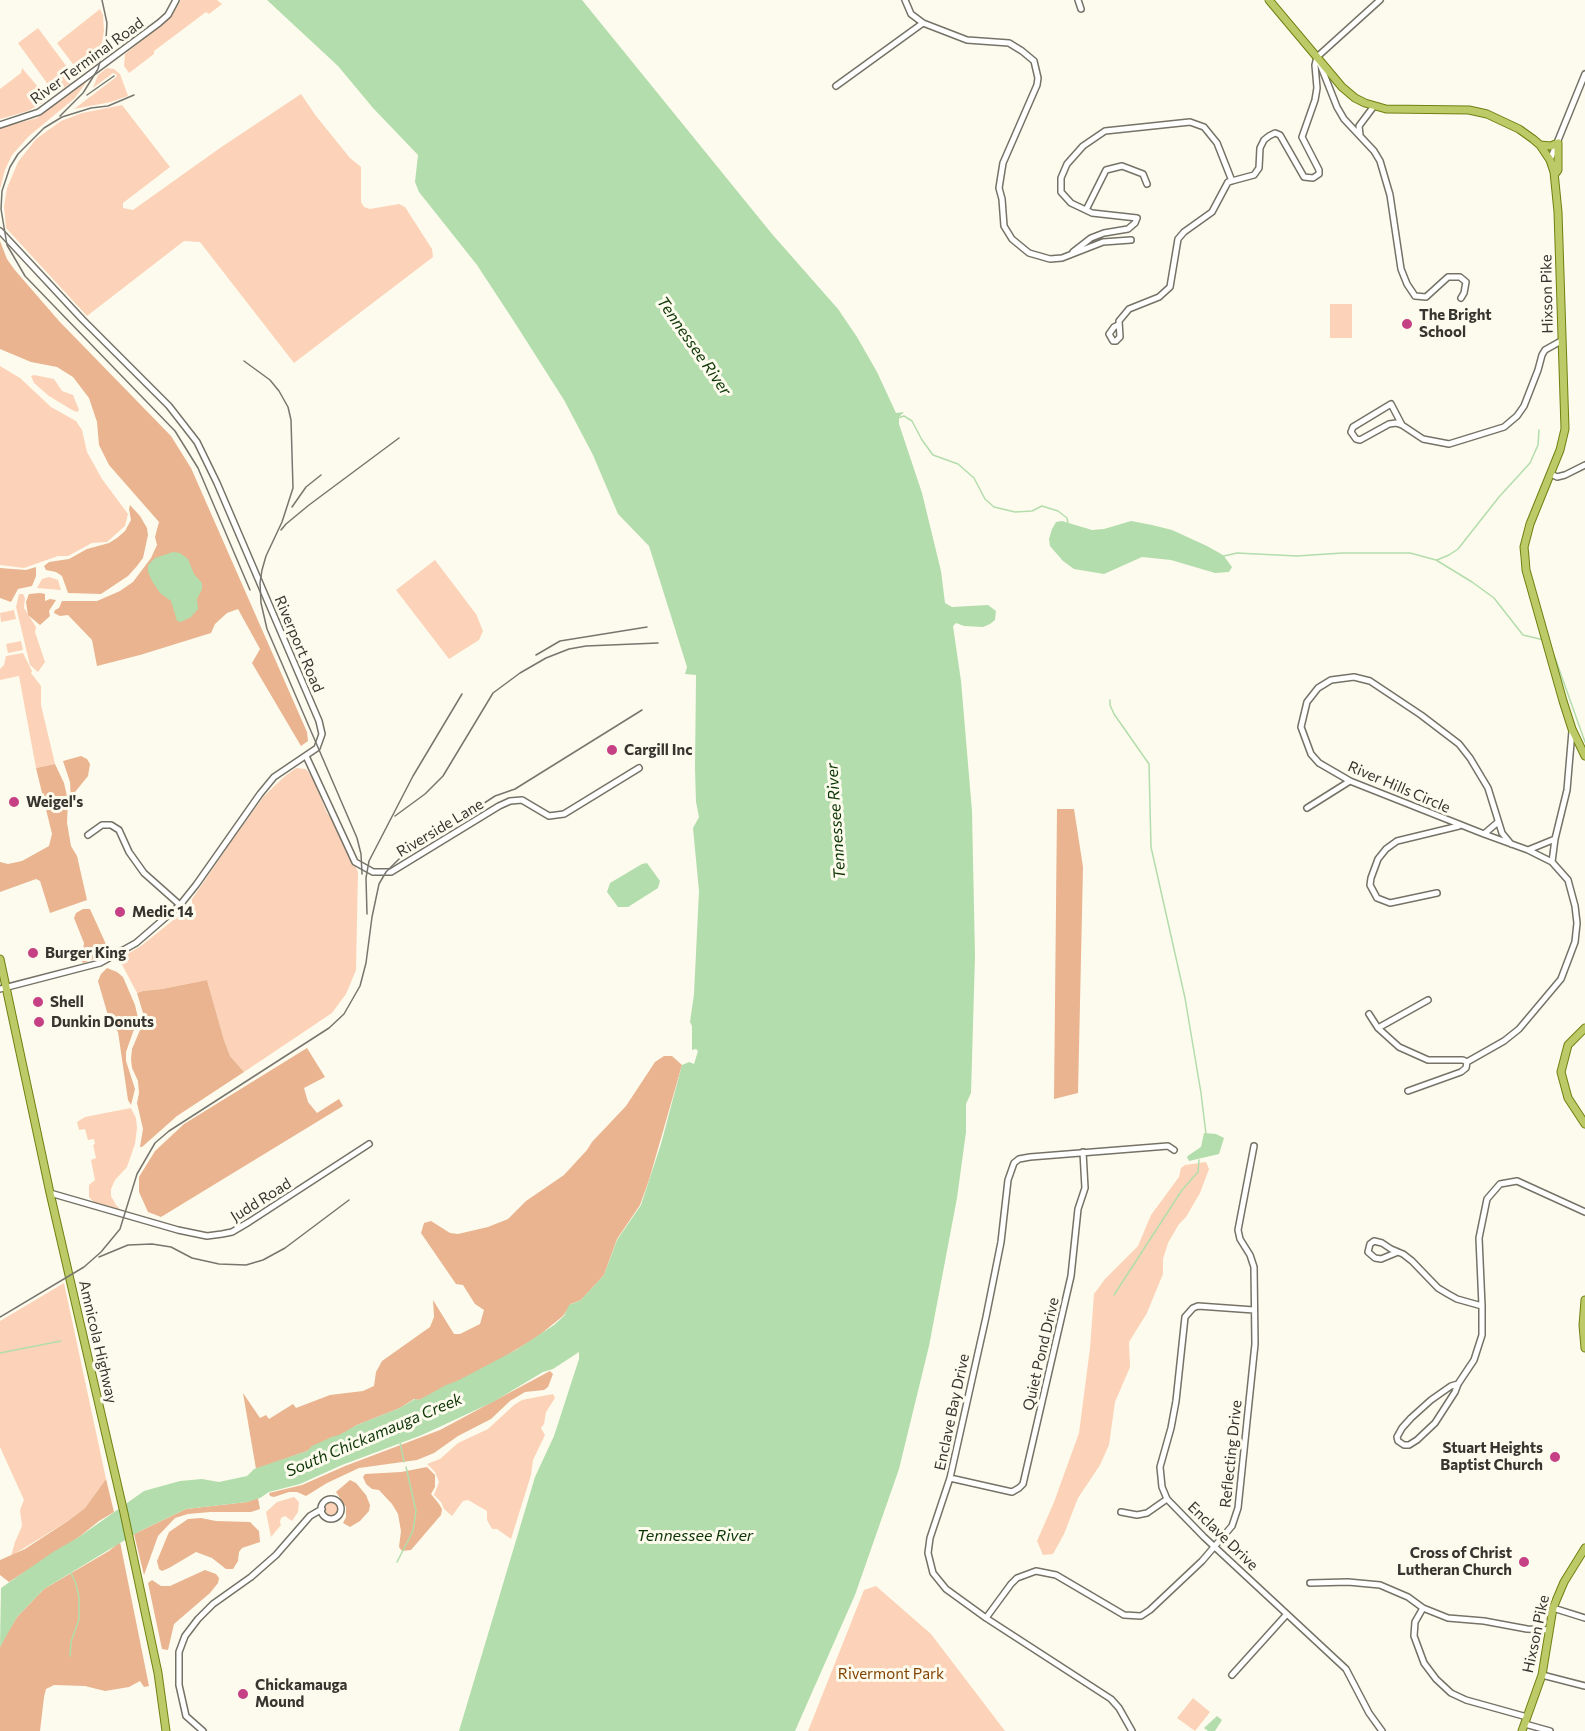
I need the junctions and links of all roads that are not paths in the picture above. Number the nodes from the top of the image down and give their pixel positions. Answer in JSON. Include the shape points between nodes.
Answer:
{"nodes":[{"id":1,"x":176,"y":0,"type":"edge"},
{"id":2,"x":905,"y":0,"type":"edge"},
{"id":3,"x":1078,"y":0,"type":"edge"},
{"id":4,"x":1269,"y":0,"type":"edge"},
{"id":5,"x":1380,"y":0,"type":"edge"},
{"id":6,"x":1081,"y":9,"type":"dead end"},
{"id":7,"x":923,"y":23,"type":"junction"},
{"id":8,"x":1317,"y":57,"type":"junction"},
{"id":9,"x":1585,"y":74,"type":"edge"},
{"id":10,"x":836,"y":86,"type":"dead end"},
{"id":11,"x":1374,"y":106,"type":"junction"},
{"id":12,"x":0,"y":125,"type":"edge"},
{"id":13,"x":1360,"y":136,"type":"junction"},
{"id":14,"x":1558,"y":143,"type":"junction"},
{"id":15,"x":1540,"y":145,"type":"junction"},
{"id":16,"x":1550,"y":160,"type":"junction"},
{"id":17,"x":1555,"y":174,"type":"junction"},
{"id":18,"x":1232,"y":181,"type":"junction"},
{"id":19,"x":1147,"y":184,"type":"dead end"},
{"id":20,"x":1086,"y":210,"type":"junction"},
{"id":21,"x":0,"y":231,"type":"edge"},
{"id":22,"x":1131,"y":240,"type":"dead end"},
{"id":23,"x":1070,"y":254,"type":"junction"},
{"id":24,"x":1461,"y":298,"type":"dead end"},
{"id":25,"x":1118,"y":325,"type":"dead end"},
{"id":26,"x":1561,"y":341,"type":"junction"},
{"id":27,"x":1402,"y":424,"type":"junction"},
{"id":28,"x":1585,"y":465,"type":"edge"},
{"id":29,"x":1551,"y":474,"type":"junction"},
{"id":30,"x":1572,"y":729,"type":"junction"},
{"id":31,"x":306,"y":756,"type":"junction"},
{"id":32,"x":1585,"y":756,"type":"edge"},
{"id":33,"x":639,"y":768,"type":"dead end"},
{"id":34,"x":1350,"y":781,"type":"junction"},
{"id":35,"x":1307,"y":808,"type":"dead end"},
{"id":36,"x":1498,"y":822,"type":"junction"},
{"id":37,"x":1460,"y":825,"type":"junction"},
{"id":38,"x":1484,"y":834,"type":"junction"},
{"id":39,"x":88,"y":835,"type":"dead end"},
{"id":40,"x":1555,"y":839,"type":"junction"},
{"id":41,"x":1511,"y":844,"type":"junction"},
{"id":42,"x":1528,"y":850,"type":"junction"},
{"id":43,"x":1552,"y":862,"type":"junction"},
{"id":44,"x":1437,"y":893,"type":"dead end"},
{"id":45,"x":180,"y":905,"type":"junction"},
{"id":46,"x":0,"y":959,"type":"edge"},
{"id":47,"x":3,"y":988,"type":"edge"},
{"id":48,"x":1428,"y":1000,"type":"dead end"},
{"id":49,"x":1369,"y":1014,"type":"dead end"},
{"id":50,"x":1378,"y":1028,"type":"junction"},
{"id":51,"x":1585,"y":1028,"type":"edge"},
{"id":52,"x":1467,"y":1062,"type":"junction"},
{"id":53,"x":1408,"y":1091,"type":"dead end"},
{"id":54,"x":1585,"y":1124,"type":"edge"},
{"id":55,"x":369,"y":1144,"type":"dead end"},
{"id":56,"x":1254,"y":1146,"type":"dead end"},
{"id":57,"x":1174,"y":1150,"type":"dead end"},
{"id":58,"x":1083,"y":1152,"type":"junction"},
{"id":59,"x":50,"y":1193,"type":"junction"},
{"id":60,"x":1585,"y":1212,"type":"edge"},
{"id":61,"x":1398,"y":1252,"type":"junction"},
{"id":62,"x":1585,"y":1300,"type":"edge"},
{"id":63,"x":1482,"y":1306,"type":"junction"},
{"id":64,"x":1254,"y":1310,"type":"junction"},
{"id":65,"x":1585,"y":1348,"type":"edge"},
{"id":66,"x":1458,"y":1384,"type":"junction"},
{"id":67,"x":950,"y":1478,"type":"junction"},
{"id":68,"x":1167,"y":1499,"type":"junction"},
{"id":69,"x":322,"y":1509,"type":"dead end"},
{"id":70,"x":1121,"y":1512,"type":"dead end"},
{"id":71,"x":1215,"y":1547,"type":"junction"},
{"id":72,"x":1584,"y":1550,"type":"edge"},
{"id":73,"x":1310,"y":1583,"type":"dead end"},
{"id":74,"x":1423,"y":1608,"type":"junction"},
{"id":75,"x":1553,"y":1608,"type":"junction"},
{"id":76,"x":1287,"y":1614,"type":"junction"},
{"id":77,"x":986,"y":1618,"type":"junction"},
{"id":78,"x":1585,"y":1618,"type":"edge"},
{"id":79,"x":1549,"y":1630,"type":"junction"},
{"id":80,"x":1232,"y":1675,"type":"dead end"},
{"id":81,"x":1542,"y":1675,"type":"junction"},
{"id":82,"x":1585,"y":1686,"type":"edge"},
{"id":83,"x":1524,"y":1724,"type":"edge"},
{"id":84,"x":1378,"y":1730,"type":"edge"},
{"id":85,"x":166,"y":1731,"type":"edge"},
{"id":86,"x":203,"y":1731,"type":"edge"},
{"id":87,"x":1132,"y":1731,"type":"edge"},
{"id":88,"x":1550,"y":1731,"type":"edge"}],
"edges":[{"from":1,"to":12,"type":"street","name":"River Terminal Road","via":[[159,23],[54,101],[28,117]]},
{"from":2,"to":7,"type":"street","via":[[911,14]]},
{"from":3,"to":6,"type":"street"},
{"from":4,"to":8,"type":"main road","name":"Hixson Pike"},
{"from":5,"to":8,"type":"street"},
{"from":7,"to":10,"type":"street"},
{"from":7,"to":23,"type":"street","via":[[967,40],[1009,43],[1034,61],[1037,85],[1003,163],[999,188],[1004,226],[1021,248],[1035,256],[1050,259]]},
{"from":8,"to":11,"type":"main road","name":"Hixson Pike","via":[[1342,87]]},
{"from":8,"to":13,"type":"street","via":[[1337,107]]},
{"from":8,"to":18,"type":"street","via":[[1315,100],[1302,137],[1319,174],[1304,177],[1284,140],[1275,133],[1264,140],[1254,175]]},
{"from":9,"to":14,"type":"street"},
{"from":11,"to":13,"type":"street","via":[[1359,126]]},
{"from":11,"to":15,"type":"main road","name":"Hixson Pike","via":[[1386,110],[1469,110],[1502,120]]},
{"from":13,"to":24,"type":"street","via":[[1380,161],[1390,195],[1401,269],[1415,296],[1426,297],[1453,276],[1466,282]]},
{"from":14,"to":15,"type":"main road"},
{"from":14,"to":16,"type":"street"},
{"from":14,"to":17,"type":"main road"},
{"from":15,"to":16,"type":"main road","name":"Hixson Pike"},
{"from":16,"to":17,"type":"main road","name":"Hixson Pike"},
{"from":17,"to":26,"type":"main road","name":"Hixson Pike"},
{"from":18,"to":20,"type":"street","via":[[1217,142],[1204,127],[1190,122],[1105,131],[1083,146],[1061,178],[1061,192],[1071,203]]},
{"from":18,"to":25,"type":"street","via":[[1212,212],[1178,239],[1170,287],[1159,297],[1129,309]]},
{"from":19,"to":20,"type":"street","via":[[1143,174],[1122,166],[1106,170]]},
{"from":20,"to":23,"type":"street","via":[[1137,218],[1128,229],[1091,238]]},
{"from":21,"to":31,"type":"street","name":"Riverport Road","via":[[169,406],[198,444],[319,721],[321,743]]},
{"from":22,"to":23,"type":"street","via":[[1103,242]]},
{"from":26,"to":27,"type":"street","via":[[1545,350],[1524,406],[1504,427],[1449,444],[1423,439]]},
{"from":26,"to":29,"type":"main road","name":"Hixson Pike","via":[[1565,429]]},
{"from":27,"to":27,"type":"street","via":[[1389,424],[1360,440],[1351,432],[1391,404]]},
{"from":28,"to":29,"type":"street","via":[[1565,475]]},
{"from":29,"to":30,"type":"main road","name":"Hixson Pike","via":[[1524,547],[1526,570]]},
{"from":30,"to":32,"type":"main road","name":"Hixson Pike"},
{"from":30,"to":40,"type":"street","via":[[1567,790]]},
{"from":31,"to":33,"type":"street","name":"Riverside Lane","via":[[355,862],[373,873],[391,872],[510,801],[522,800],[549,816],[564,814]]},
{"from":31,"to":45,"type":"street","name":"Riverport Road","via":[[274,777]]},
{"from":34,"to":35,"type":"street"},
{"from":34,"to":36,"type":"street","name":"River Hills Circle","via":[[1319,763],[1311,754],[1301,727],[1312,695],[1330,680],[1345,676],[1370,681],[1459,744],[1481,773]]},
{"from":34,"to":37,"type":"street","name":"River Hills Circle"},
{"from":36,"to":38,"type":"street"},
{"from":36,"to":41,"type":"street","name":"River Hills Circle"},
{"from":37,"to":38,"type":"street","name":"River Hills Circle"},
{"from":37,"to":44,"type":"street","via":[[1396,841],[1378,860],[1371,878],[1377,898],[1390,903]]},
{"from":38,"to":41,"type":"street","name":"River Hills Circle"},
{"from":39,"to":45,"type":"street","via":[[102,825],[119,830],[144,873]]},
{"from":40,"to":42,"type":"street"},
{"from":40,"to":43,"type":"street"},
{"from":41,"to":42,"type":"street","name":"River Hills Circle"},
{"from":42,"to":43,"type":"street","name":"River Hills Circle"},
{"from":43,"to":52,"type":"street","via":[[1568,880],[1575,906],[1575,942],[1569,962],[1561,979],[1519,1029]]},
{"from":45,"to":47,"type":"street","name":"Riverport Road","via":[[136,943],[100,963]]},
{"from":46,"to":47,"type":"main road","name":"Amnicola Highway"},
{"from":47,"to":59,"type":"main road","name":"Amnicola Highway"},
{"from":48,"to":50,"type":"street"},
{"from":49,"to":50,"type":"street"},
{"from":50,"to":52,"type":"street","via":[[1399,1047],[1428,1060]]},
{"from":51,"to":54,"type":"main road","via":[[1568,1045],[1561,1072],[1568,1098]]},
{"from":52,"to":53,"type":"street","via":[[1461,1072]]},
{"from":55,"to":59,"type":"street","name":"Judd Road","via":[[249,1222],[222,1234],[207,1236],[178,1230]]},
{"from":56,"to":64,"type":"street","name":"Reflecting Drive","via":[[1238,1230],[1254,1267]]},
{"from":57,"to":58,"type":"street","name":"Enclave Bay Drive","via":[[1168,1146]]},
{"from":58,"to":67,"type":"street","name":"Enclave Bay Drive","via":[[1019,1159],[1009,1173],[1001,1242]]},
{"from":58,"to":67,"type":"street","name":"Quiet Pond Drive","via":[[1085,1188],[1078,1209],[1071,1276],[1023,1484],[1012,1492]]},
{"from":59,"to":85,"type":"main road","name":"Amnicola Highway","via":[[118,1487],[158,1673]]},
{"from":60,"to":63,"type":"street","via":[[1518,1181],[1500,1184],[1487,1199],[1481,1223]]},
{"from":61,"to":61,"type":"street","via":[[1378,1241],[1370,1244],[1368,1252],[1380,1259]]},
{"from":61,"to":63,"type":"street","via":[[1438,1288]]},
{"from":62,"to":65,"type":"main road"},
{"from":63,"to":66,"type":"street","via":[[1482,1335],[1474,1360]]},
{"from":64,"to":68,"type":"street","name":"Enclave Drive","via":[[1198,1306],[1185,1317],[1176,1401],[1160,1467]]},
{"from":64,"to":71,"type":"street","name":"Reflecting Drive","via":[[1255,1344],[1238,1508],[1232,1526]]},
{"from":66,"to":66,"type":"street","via":[[1435,1423],[1409,1445],[1398,1441],[1411,1418]]},
{"from":67,"to":77,"type":"street","name":"Enclave Bay Drive","via":[[930,1538],[930,1564],[946,1589]]},
{"from":68,"to":70,"type":"street","via":[[1147,1513]]},
{"from":68,"to":71,"type":"street","name":"Enclave Drive"},
{"from":69,"to":86,"type":"street","via":[[310,1516],[251,1577],[213,1604],[185,1636],[179,1652],[179,1685],[186,1716]]},
{"from":71,"to":76,"type":"street","name":"Enclave Drive"},
{"from":71,"to":77,"type":"street","name":"Reflecting Drive","via":[[1141,1616],[1124,1615],[1056,1575],[1036,1571],[1017,1578]]},
{"from":72,"to":75,"type":"main road","name":"Hixson Pike"},
{"from":73,"to":74,"type":"street","via":[[1380,1585]]},
{"from":74,"to":79,"type":"street","via":[[1448,1618]]},
{"from":74,"to":83,"type":"street","via":[[1415,1622],[1414,1636],[1424,1663],[1436,1679],[1451,1693]]},
{"from":75,"to":78,"type":"street"},
{"from":75,"to":79,"type":"main road","name":"Hixson Pike"},
{"from":76,"to":80,"type":"street"},
{"from":76,"to":84,"type":"street","name":"Enclave Drive","via":[[1346,1669]]},
{"from":77,"to":87,"type":"street","name":"Enclave Bay Drive","via":[[1112,1699]]},
{"from":79,"to":81,"type":"main road","name":"Hixson Pike"},
{"from":81,"to":82,"type":"street"},
{"from":81,"to":83,"type":"main road","name":"Hixson Pike"},
{"from":83,"to":88,"type":"street"}]}
